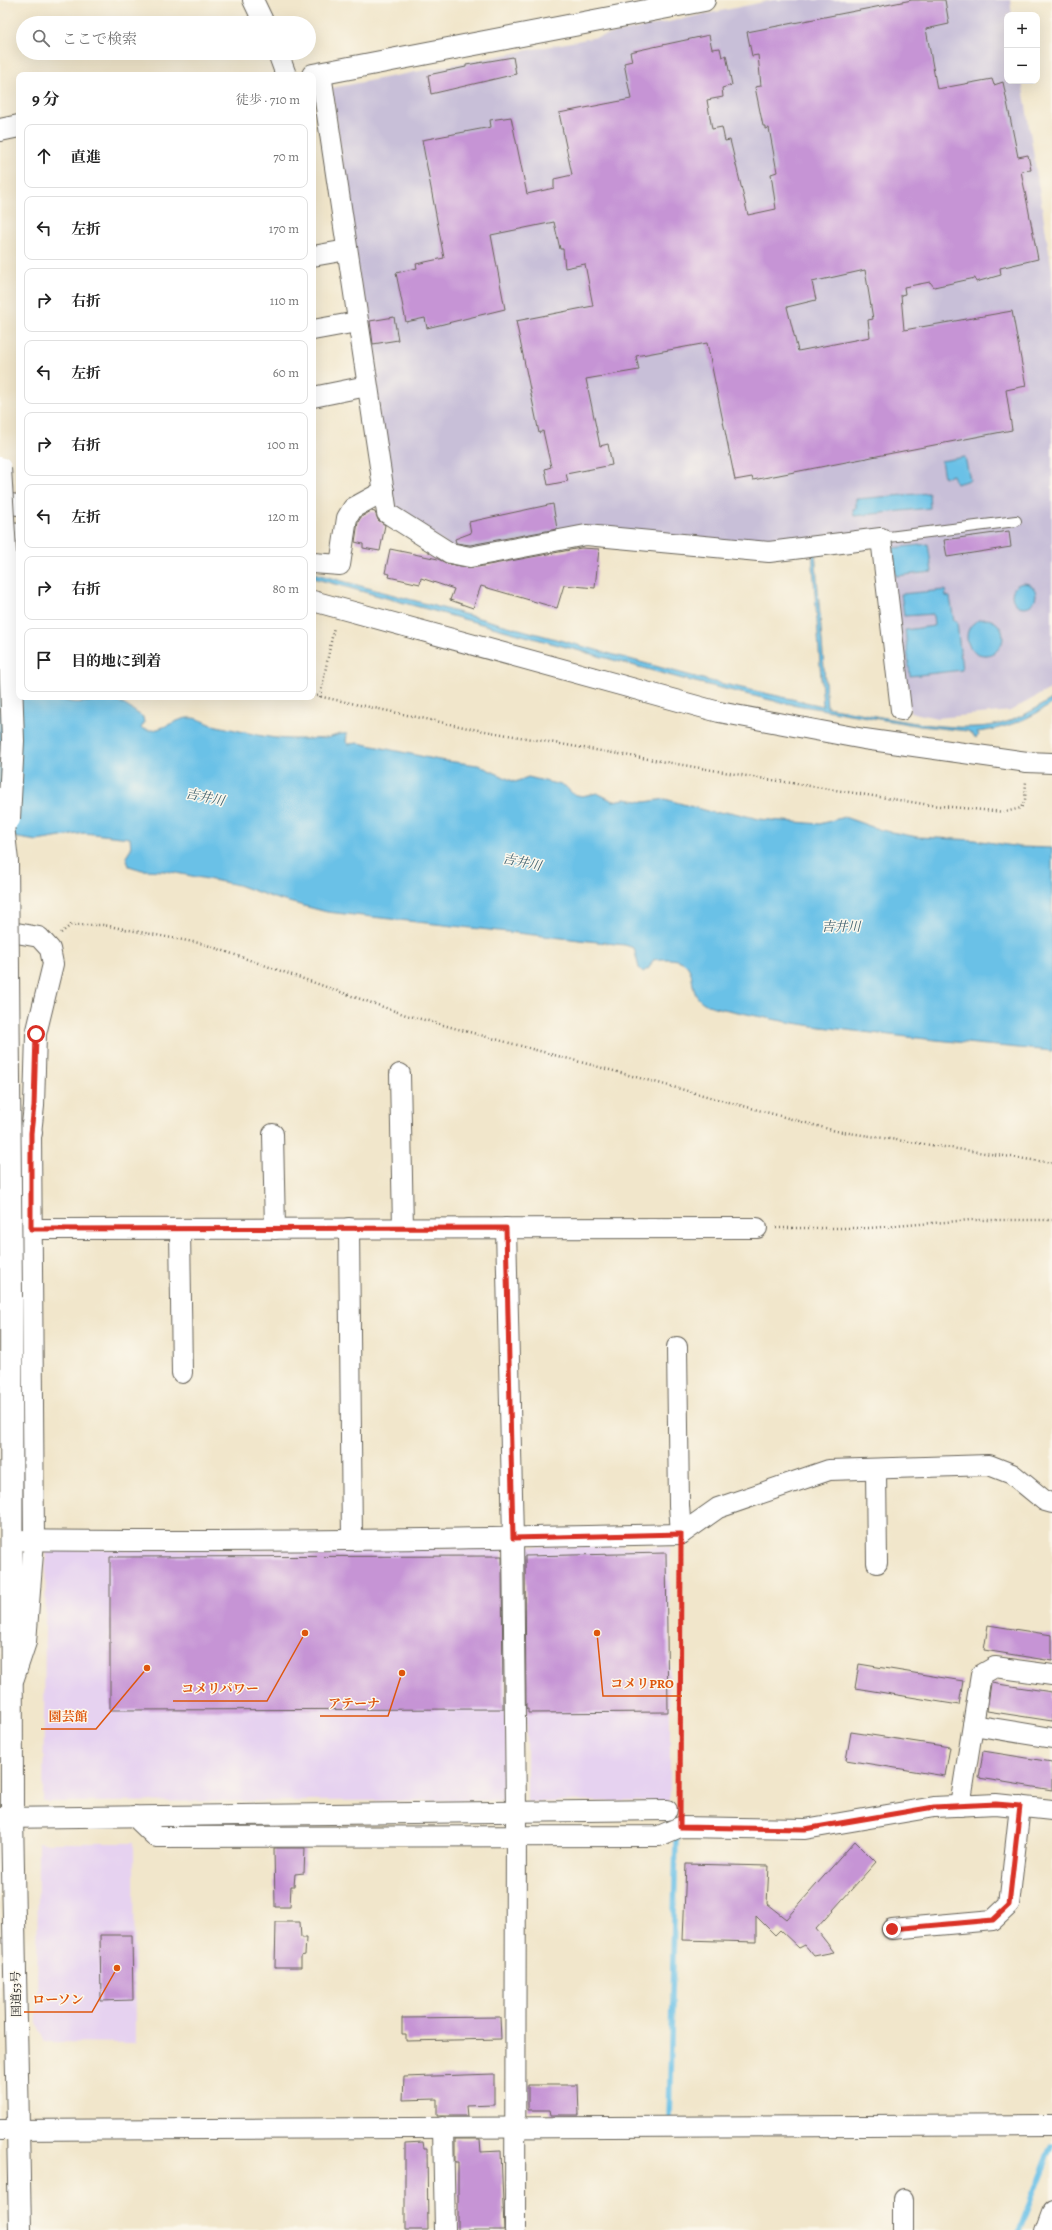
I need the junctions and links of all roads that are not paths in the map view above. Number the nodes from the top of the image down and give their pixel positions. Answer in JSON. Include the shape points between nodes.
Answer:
{"nodes":[{"id":1,"x":253,"y":0,"type":"edge"},
{"id":2,"x":704,"y":0,"type":"edge"},
{"id":3,"x":261,"y":16,"type":"edge"},
{"id":4,"x":281,"y":60,"type":"edge"},
{"id":5,"x":285,"y":72,"type":"edge"},
{"id":6,"x":317,"y":75,"type":"edge"},
{"id":7,"x":16,"y":127,"type":"edge"},
{"id":8,"x":0,"y":130,"type":"edge"},
{"id":9,"x":347,"y":250,"type":"junction"},
{"id":10,"x":316,"y":255,"type":"edge"},
{"id":11,"x":357,"y":322,"type":"junction"},
{"id":12,"x":316,"y":329,"type":"edge"},
{"id":13,"x":367,"y":386,"type":"junction"},
{"id":14,"x":316,"y":396,"type":"edge"},
{"id":15,"x":0,"y":468,"type":"edge"},
{"id":16,"x":384,"y":491,"type":"junction"},
{"id":17,"x":0,"y":503,"type":"edge"},
{"id":18,"x":16,"y":505,"type":"edge"},
{"id":19,"x":1016,"y":521,"type":"dead end"},
{"id":20,"x":0,"y":532,"type":"edge"},
{"id":21,"x":16,"y":534,"type":"edge"},
{"id":22,"x":881,"y":538,"type":"junction"},
{"id":23,"x":316,"y":563,"type":"edge"},
{"id":24,"x":322,"y":604,"type":"edge"},
{"id":25,"x":901,"y":710,"type":"dead end"},
{"id":26,"x":1052,"y":763,"type":"edge"},
{"id":27,"x":0,"y":799,"type":"edge"},
{"id":28,"x":7,"y":861,"type":"junction"},
{"id":29,"x":0,"y":930,"type":"edge"},
{"id":30,"x":400,"y":1074,"type":"dead end"},
{"id":31,"x":31,"y":1133,"type":"junction"},
{"id":32,"x":0,"y":1134,"type":"edge"},
{"id":33,"x":273,"y":1134,"type":"dead end"},
{"id":34,"x":349,"y":1228,"type":"junction"},
{"id":35,"x":403,"y":1228,"type":"junction"},
{"id":36,"x":506,"y":1228,"type":"junction"},
{"id":37,"x":757,"y":1228,"type":"road end"},
{"id":38,"x":31,"y":1229,"type":"junction"},
{"id":39,"x":180,"y":1229,"type":"junction"},
{"id":40,"x":275,"y":1229,"type":"junction"},
{"id":41,"x":11,"y":1345,"type":"junction"},
{"id":42,"x":677,"y":1347,"type":"dead end"},
{"id":43,"x":182,"y":1373,"type":"dead end"},
{"id":44,"x":0,"y":1414,"type":"edge"},
{"id":45,"x":876,"y":1470,"type":"junction"},
{"id":46,"x":1052,"y":1503,"type":"edge"},
{"id":47,"x":681,"y":1534,"type":"junction"},
{"id":48,"x":513,"y":1538,"type":"junction"},
{"id":49,"x":34,"y":1540,"type":"junction"},
{"id":50,"x":352,"y":1540,"type":"junction"},
{"id":51,"x":6,"y":1542,"type":"edge"},
{"id":52,"x":877,"y":1563,"type":"dead end"},
{"id":53,"x":1052,"y":1675,"type":"edge"},
{"id":54,"x":11,"y":1685,"type":"junction"},
{"id":55,"x":973,"y":1725,"type":"junction"},
{"id":56,"x":1052,"y":1738,"type":"edge"},
{"id":57,"x":960,"y":1806,"type":"junction"},
{"id":58,"x":1020,"y":1806,"type":"junction"},
{"id":59,"x":667,"y":1810,"type":"dead end"},
{"id":60,"x":1052,"y":1810,"type":"edge"},
{"id":61,"x":516,"y":1811,"type":"junction"},
{"id":62,"x":134,"y":1816,"type":"junction"},
{"id":63,"x":6,"y":1817,"type":"edge"},
{"id":64,"x":516,"y":1837,"type":"junction"},
{"id":65,"x":892,"y":1929,"type":"dead end"},
{"id":66,"x":1052,"y":2125,"type":"edge"},
{"id":67,"x":443,"y":2127,"type":"junction"},
{"id":68,"x":514,"y":2127,"type":"junction"},
{"id":69,"x":10,"y":2130,"type":"edge"},
{"id":70,"x":903,"y":2199,"type":"dead end"},
{"id":71,"x":1052,"y":2211,"type":"edge"},
{"id":72,"x":20,"y":2230,"type":"edge"},
{"id":73,"x":445,"y":2230,"type":"edge"},
{"id":74,"x":515,"y":2230,"type":"edge"},
{"id":75,"x":903,"y":2230,"type":"edge"},
{"id":76,"x":1045,"y":2230,"type":"edge"}],
"edges":[{"from":1,"to":3,"type":"street"},
{"from":2,"to":6,"type":"main road"},
{"from":4,"to":5,"type":"street"},
{"from":6,"to":9,"type":"street"},
{"from":7,"to":8,"type":"main road"},
{"from":9,"to":10,"type":"street"},
{"from":9,"to":11,"type":"street"},
{"from":11,"to":12,"type":"street"},
{"from":11,"to":13,"type":"street"},
{"from":13,"to":14,"type":"street"},
{"from":13,"to":16,"type":"street"},
{"from":15,"to":28,"type":"main road","bridge":true,"via":[[14,741]]},
{"from":16,"to":22,"type":"street","via":[[387,513],[400,523],[450,553],[470,556],[586,535],[769,552]]},
{"from":16,"to":23,"type":"street","via":[[353,508],[347,518],[340,565]]},
{"from":17,"to":18,"type":"street"},
{"from":19,"to":22,"type":"lane"},
{"from":20,"to":21,"type":"street"},
{"from":22,"to":25,"type":"street"},
{"from":24,"to":26,"type":"street","via":[[719,712],[864,739],[1027,762]]},
{"from":27,"to":28,"type":"main road","name":"国道53号","bridge":true},
{"from":28,"to":41,"type":"main road","name":"国道53号","bridge":true},
{"from":29,"to":31,"type":"street","via":[[39,937],[50,949],[53,964],[36,1034]]},
{"from":30,"to":35,"type":"street"},
{"from":31,"to":32,"type":"main road"},
{"from":31,"to":38,"type":"street"},
{"from":33,"to":40,"type":"street"},
{"from":34,"to":35,"type":"street"},
{"from":34,"to":40,"type":"street"},
{"from":34,"to":50,"type":"street"},
{"from":35,"to":36,"type":"street"},
{"from":36,"to":37,"type":"street"},
{"from":36,"to":48,"type":"street"},
{"from":38,"to":39,"type":"street"},
{"from":38,"to":49,"type":"street"},
{"from":39,"to":40,"type":"street"},
{"from":39,"to":43,"type":"street"},
{"from":41,"to":44,"type":"main road"},
{"from":41,"to":51,"type":"main road","name":"国道53号"},
{"from":42,"to":47,"type":"street"},
{"from":45,"to":46,"type":"street","via":[[989,1465],[1012,1474],[1044,1501]]},
{"from":45,"to":47,"type":"street","via":[[829,1470],[718,1508]]},
{"from":45,"to":52,"type":"street"},
{"from":47,"to":48,"type":"street"},
{"from":48,"to":50,"type":"street"},
{"from":48,"to":61,"type":"street"},
{"from":49,"to":50,"type":"street"},
{"from":49,"to":51,"type":"street"},
{"from":49,"to":54,"type":"street","via":[[26,1642]]},
{"from":51,"to":54,"type":"main road","name":"国道53号"},
{"from":53,"to":55,"type":"street","via":[[995,1667],[981,1675]]},
{"from":54,"to":63,"type":"main road","name":"国道53号"},
{"from":55,"to":56,"type":"street"},
{"from":55,"to":57,"type":"street"},
{"from":57,"to":58,"type":"street"},
{"from":57,"to":64,"type":"street","via":[[934,1807],[805,1829],[680,1827],[659,1836]]},
{"from":58,"to":60,"type":"street"},
{"from":58,"to":65,"type":"street","via":[[1009,1905],[993,1920]]},
{"from":59,"to":61,"type":"street"},
{"from":61,"to":62,"type":"street"},
{"from":61,"to":64,"type":"street"},
{"from":62,"to":63,"type":"street"},
{"from":62,"to":64,"type":"street","via":[[156,1837]]},
{"from":63,"to":69,"type":"main road","name":"国道53号"},
{"from":64,"to":68,"type":"street"},
{"from":66,"to":68,"type":"street"},
{"from":67,"to":68,"type":"street"},
{"from":67,"to":69,"type":"street"},
{"from":67,"to":73,"type":"street"},
{"from":68,"to":74,"type":"street"},
{"from":69,"to":72,"type":"main road","name":"国道53号"},
{"from":70,"to":75,"type":"street"},
{"from":71,"to":76,"type":"street"}]}
